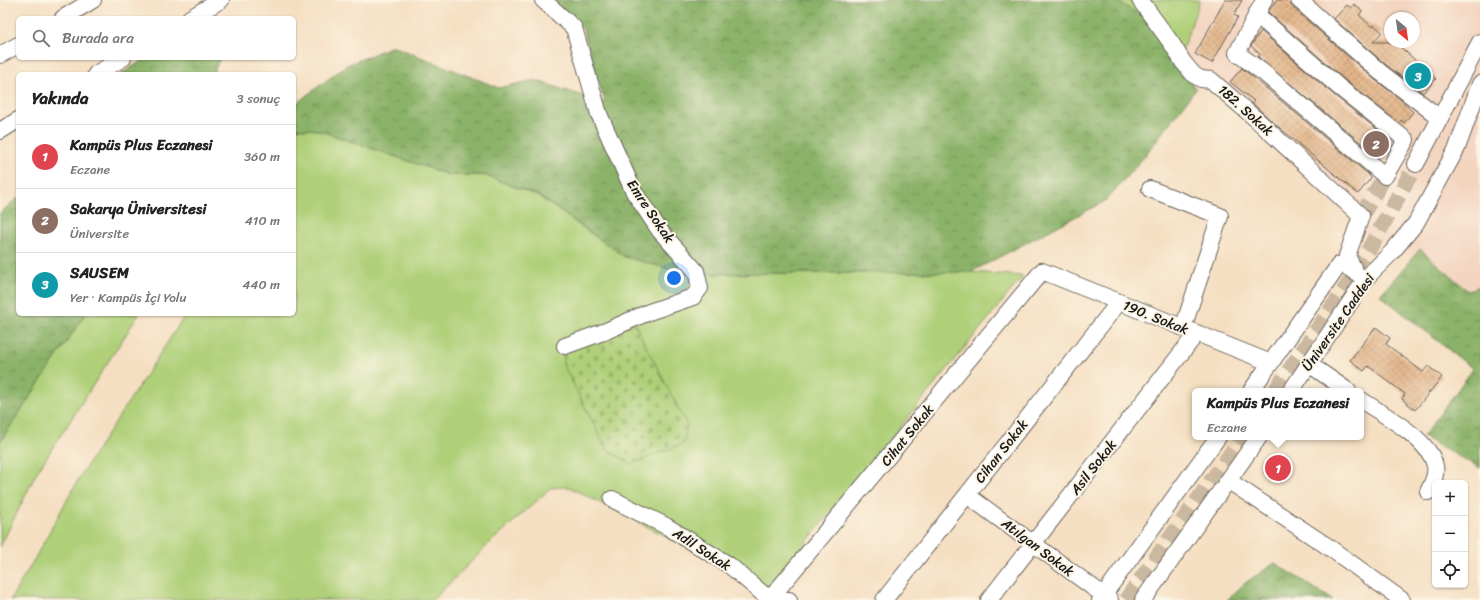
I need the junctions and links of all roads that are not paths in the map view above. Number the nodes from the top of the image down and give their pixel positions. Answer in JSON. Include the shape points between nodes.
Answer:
{"nodes":[{"id":1,"x":93,"y":0,"type":"edge"},
{"id":2,"x":221,"y":0,"type":"edge"},
{"id":3,"x":543,"y":0,"type":"edge"},
{"id":4,"x":1140,"y":0,"type":"edge"},
{"id":5,"x":1264,"y":0,"type":"edge"},
{"id":6,"x":1299,"y":0,"type":"edge"},
{"id":7,"x":1256,"y":14,"type":"junction"},
{"id":8,"x":66,"y":16,"type":"edge"},
{"id":9,"x":193,"y":16,"type":"edge"},
{"id":10,"x":1480,"y":42,"type":"edge"},
{"id":11,"x":16,"y":46,"type":"edge"},
{"id":12,"x":0,"y":56,"type":"edge"},
{"id":13,"x":120,"y":60,"type":"edge"},
{"id":14,"x":99,"y":72,"type":"edge"},
{"id":15,"x":1480,"y":84,"type":"edge"},
{"id":16,"x":1440,"y":118,"type":"junction"},
{"id":17,"x":16,"y":121,"type":"edge"},
{"id":18,"x":0,"y":131,"type":"edge"},
{"id":19,"x":1416,"y":164,"type":"tunnel mouth"},
{"id":20,"x":1150,"y":190,"type":"dead end"},
{"id":21,"x":1042,"y":271,"type":"joint"},
{"id":22,"x":1119,"y":302,"type":"junction"},
{"id":23,"x":1190,"y":331,"type":"junction"},
{"id":24,"x":565,"y":346,"type":"dead end"},
{"id":25,"x":1271,"y":363,"type":"junction"},
{"id":26,"x":1309,"y":364,"type":"junction"},
{"id":27,"x":1253,"y":388,"type":"edge"},
{"id":28,"x":1293,"y":388,"type":"edge"},
{"id":29,"x":1344,"y":388,"type":"edge"},
{"id":30,"x":1364,"y":402,"type":"edge"},
{"id":31,"x":1216,"y":440,"type":"edge"},
{"id":32,"x":1258,"y":440,"type":"edge"},
{"id":33,"x":1229,"y":481,"type":"junction"},
{"id":34,"x":1428,"y":492,"type":"dead end"},
{"id":35,"x":967,"y":495,"type":"junction"},
{"id":36,"x":612,"y":499,"type":"dead end"},
{"id":37,"x":1033,"y":544,"type":"junction"},
{"id":38,"x":1104,"y":599,"type":"edge"},
{"id":39,"x":771,"y":600,"type":"edge"},
{"id":40,"x":789,"y":600,"type":"edge"},
{"id":41,"x":884,"y":600,"type":"edge"},
{"id":42,"x":989,"y":600,"type":"edge"},
{"id":43,"x":1143,"y":600,"type":"edge"},
{"id":44,"x":1402,"y":600,"type":"edge"}],
"edges":[{"from":1,"to":8,"type":"street"},
{"from":2,"to":9,"type":"street"},
{"from":3,"to":24,"type":"street","name":"Emre Sokak","via":[[574,28],[599,114],[634,192],[660,231],[696,272],[700,284],[697,294],[693,297]]},
{"from":4,"to":25,"type":"street","name":"182. Sokak","via":[[1194,75],[1211,80],[1361,216],[1347,256],[1356,273],[1343,264],[1339,265]]},
{"from":5,"to":7,"type":"street"},
{"from":6,"to":16,"type":"street","via":[[1380,72]]},
{"from":7,"to":7,"type":"street","via":[[1237,53],[1385,176],[1406,140],[1340,88]]},
{"from":10,"to":16,"type":"street"},
{"from":11,"to":12,"type":"street"},
{"from":13,"to":14,"type":"street"},
{"from":15,"to":26,"type":"street","name":"Üniversite Caddesi","via":[[1457,148],[1416,224],[1367,277]]},
{"from":16,"to":19,"type":"street"},
{"from":17,"to":18,"type":"street"},
{"from":20,"to":23,"type":"street","name":"Asil Sokak","via":[[1220,216]]},
{"from":21,"to":22,"type":"street","name":"190. Sokak"},
{"from":21,"to":39,"type":"street","name":"Cihat Sokak"},
{"from":22,"to":23,"type":"street","name":"190. Sokak"},
{"from":22,"to":35,"type":"street","name":"Cihan Sokak"},
{"from":23,"to":25,"type":"street","name":"190. Sokak"},
{"from":23,"to":37,"type":"street","name":"Asil Sokak"},
{"from":25,"to":27,"type":"street"},
{"from":26,"to":28,"type":"street","name":"Üniversite Caddesi"},
{"from":26,"to":29,"type":"street"},
{"from":30,"to":34,"type":"street","via":[[1425,447],[1436,467]]},
{"from":31,"to":38,"type":"street"},
{"from":32,"to":33,"type":"street"},
{"from":33,"to":43,"type":"street"},
{"from":33,"to":44,"type":"street","via":[[1330,548]]},
{"from":35,"to":37,"type":"street","name":"Atılgan Sokak"},
{"from":35,"to":41,"type":"street","name":"Cihan Sokak"},
{"from":36,"to":39,"type":"street","name":"Adil Sokak","via":[[679,534],[729,565]]},
{"from":37,"to":38,"type":"street","name":"Atılgan Sokak"},
{"from":37,"to":42,"type":"street","name":"Asil Sokak"},
{"from":39,"to":40,"type":"street"}]}
